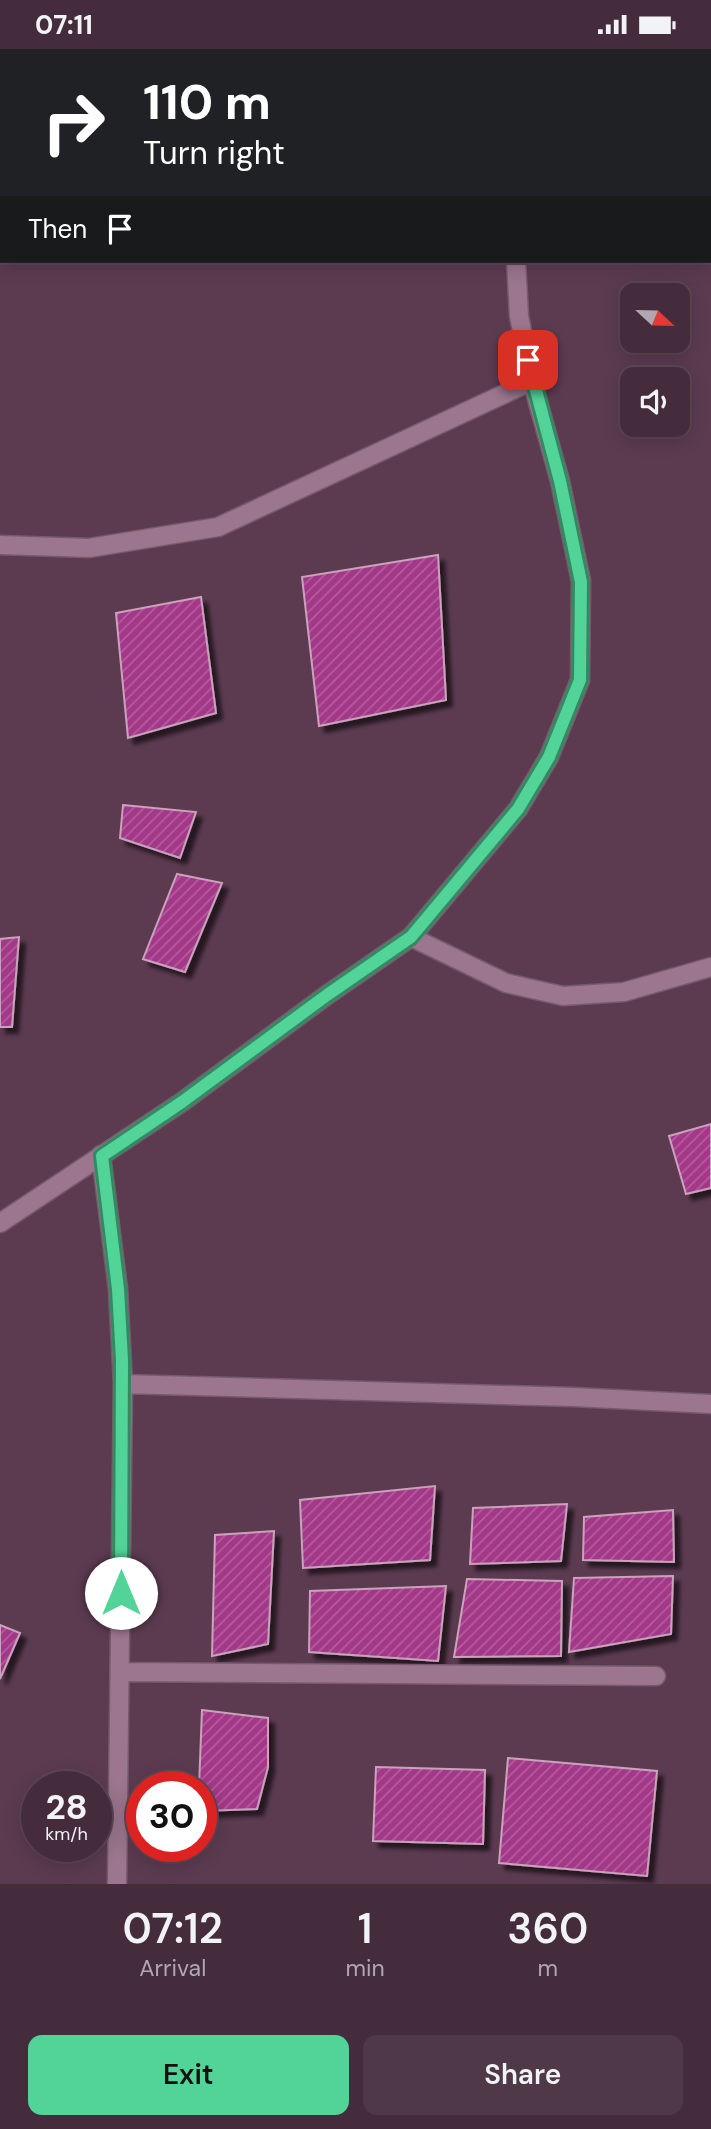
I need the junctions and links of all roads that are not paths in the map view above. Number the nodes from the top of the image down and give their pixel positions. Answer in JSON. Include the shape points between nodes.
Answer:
{"nodes":[{"id":1,"x":516,"y":263,"type":"edge"},
{"id":2,"x":532,"y":381,"type":"junction"},
{"id":3,"x":0,"y":545,"type":"edge"},
{"id":4,"x":411,"y":937,"type":"junction"},
{"id":5,"x":711,"y":967,"type":"edge"},
{"id":6,"x":102,"y":1156,"type":"junction"},
{"id":7,"x":0,"y":1223,"type":"edge"},
{"id":8,"x":123,"y":1384,"type":"junction"},
{"id":9,"x":711,"y":1405,"type":"edge"},
{"id":10,"x":120,"y":1672,"type":"junction"},
{"id":11,"x":656,"y":1676,"type":"dead end"},
{"id":12,"x":117,"y":1884,"type":"edge"}],
"edges":[{"from":1,"to":2,"type":"street","via":[[519,316]]},
{"from":2,"to":3,"type":"street","via":[[218,527],[89,548]]},
{"from":2,"to":4,"type":"street","via":[[560,481],[581,582],[580,680],[549,757],[518,809]]},
{"from":4,"to":5,"type":"street","via":[[506,983],[563,996],[624,992]]},
{"from":4,"to":6,"type":"street"},
{"from":6,"to":7,"type":"street"},
{"from":6,"to":8,"type":"street","via":[[118,1289]]},
{"from":8,"to":9,"type":"street"},
{"from":8,"to":10,"type":"street"},
{"from":10,"to":11,"type":"street"},
{"from":10,"to":12,"type":"street"}]}
